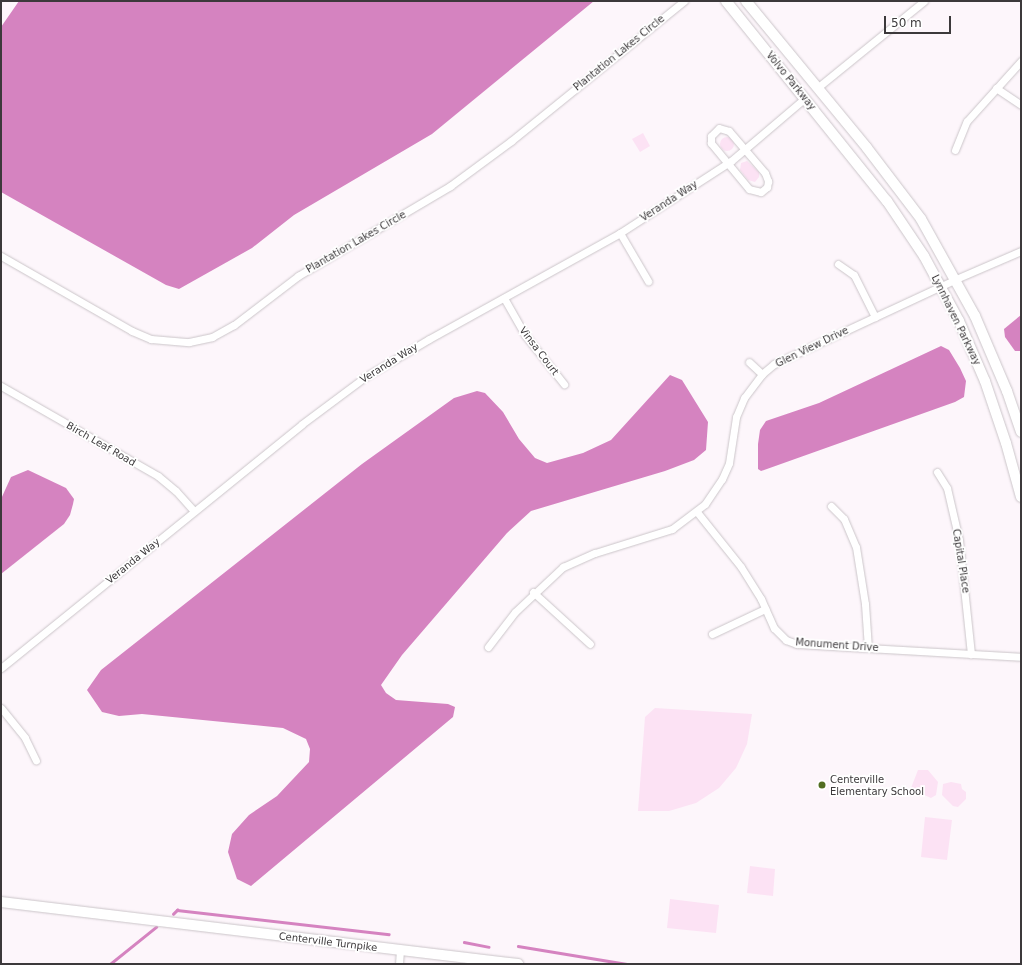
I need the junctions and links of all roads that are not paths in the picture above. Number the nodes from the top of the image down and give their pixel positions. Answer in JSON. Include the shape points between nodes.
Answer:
{"nodes":[{"id":1,"x":684,"y":1,"type":"edge"},
{"id":2,"x":726,"y":1,"type":"edge"},
{"id":3,"x":746,"y":1,"type":"edge"},
{"id":4,"x":924,"y":1,"type":"edge"},
{"id":5,"x":1021,"y":61,"type":"edge"},
{"id":6,"x":817,"y":88,"type":"junction"},
{"id":7,"x":996,"y":88,"type":"junction"},
{"id":8,"x":805,"y":98,"type":"junction"},
{"id":9,"x":1021,"y":105,"type":"edge"},
{"id":10,"x":867,"y":148,"type":"joint"},
{"id":11,"x":745,"y":149,"type":"junction"},
{"id":12,"x":955,"y":150,"type":"dead end"},
{"id":13,"x":856,"y":161,"type":"joint"},
{"id":14,"x":727,"y":163,"type":"junction"},
{"id":15,"x":620,"y":233,"type":"junction"},
{"id":16,"x":1021,"y":252,"type":"edge"},
{"id":17,"x":1,"y":256,"type":"edge"},
{"id":18,"x":838,"y":264,"type":"dead end"},
{"id":19,"x":956,"y":279,"type":"junction"},
{"id":20,"x":648,"y":281,"type":"dead end"},
{"id":21,"x":940,"y":286,"type":"junction"},
{"id":22,"x":504,"y":298,"type":"junction"},
{"id":23,"x":875,"y":317,"type":"junction"},
{"id":24,"x":749,"y":362,"type":"dead end"},
{"id":25,"x":762,"y":374,"type":"junction"},
{"id":26,"x":564,"y":384,"type":"dead end"},
{"id":27,"x":1,"y":386,"type":"edge"},
{"id":28,"x":1021,"y":432,"type":"edge"},
{"id":29,"x":936,"y":472,"type":"dead end"},
{"id":30,"x":1021,"y":497,"type":"edge"},
{"id":31,"x":830,"y":506,"type":"dead end"},
{"id":32,"x":194,"y":511,"type":"junction"},
{"id":33,"x":697,"y":512,"type":"junction"},
{"id":34,"x":533,"y":592,"type":"junction"},
{"id":35,"x":765,"y":609,"type":"junction"},
{"id":36,"x":712,"y":634,"type":"dead end"},
{"id":37,"x":590,"y":644,"type":"dead end"},
{"id":38,"x":488,"y":647,"type":"dead end"},
{"id":39,"x":868,"y":648,"type":"junction"},
{"id":40,"x":972,"y":654,"type":"junction"},
{"id":41,"x":1021,"y":657,"type":"edge"},
{"id":42,"x":1,"y":668,"type":"edge"},
{"id":43,"x":1,"y":708,"type":"edge"},
{"id":44,"x":36,"y":761,"type":"dead end"},
{"id":45,"x":1,"y":902,"type":"edge"},
{"id":46,"x":400,"y":951,"type":"junction"},
{"id":47,"x":399,"y":964,"type":"edge"},
{"id":48,"x":518,"y":964,"type":"edge"}],
"edges":[{"from":1,"to":17,"type":"street","name":"Plantation Lakes Circle","via":[[480,164],[423,204],[298,276],[234,325],[212,337],[189,342],[151,339],[132,331]]},
{"from":2,"to":8,"type":"main road","name":"Volvo Parkway"},
{"from":3,"to":6,"type":"main road","name":"Volvo Parkway"},
{"from":4,"to":6,"type":"street"},
{"from":5,"to":7,"type":"street"},
{"from":6,"to":10,"type":"main road","name":"Volvo Parkway"},
{"from":7,"to":9,"type":"street"},
{"from":7,"to":12,"type":"street","via":[[967,121]]},
{"from":8,"to":11,"type":"street","name":"Veranda Way"},
{"from":8,"to":13,"type":"main road","name":"Volvo Parkway"},
{"from":10,"to":19,"type":"main road","name":"Lynnhaven Parkway","via":[[921,219]]},
{"from":11,"to":14,"type":"street","name":"Veranda Way"},
{"from":11,"to":14,"type":"street","via":[[729,131],[722,128],[714,131],[711,143]]},
{"from":11,"to":14,"type":"street","via":[[765,173],[767,187],[761,192],[749,188]]},
{"from":13,"to":21,"type":"main road","name":"Lynnhaven Parkway","via":[[906,229]]},
{"from":14,"to":15,"type":"street","name":"Veranda Way"},
{"from":15,"to":20,"type":"street"},
{"from":15,"to":22,"type":"street","name":"Veranda Way"},
{"from":16,"to":19,"type":"street","name":"Glen View Drive"},
{"from":18,"to":23,"type":"street","via":[[854,275]]},
{"from":19,"to":21,"type":"street","name":"Glen View Drive"},
{"from":19,"to":28,"type":"main road","name":"Lynnhaven Parkway","via":[[989,345]]},
{"from":21,"to":23,"type":"street","name":"Glen View Drive"},
{"from":21,"to":30,"type":"main road","name":"Lynnhaven Parkway","via":[[959,321],[985,381]]},
{"from":22,"to":26,"type":"street","name":"Vinsa Court","via":[[525,335]]},
{"from":22,"to":32,"type":"street","name":"Veranda Way","via":[[365,377]]},
{"from":23,"to":25,"type":"street","name":"Glen View Drive","via":[[774,364]]},
{"from":24,"to":25,"type":"street"},
{"from":25,"to":33,"type":"street","name":"Glen View Drive","via":[[751,386],[738,412],[729,463],[722,479],[714,494]]},
{"from":27,"to":32,"type":"street","name":"Birch Leaf Road","via":[[158,476]]},
{"from":29,"to":40,"type":"street","name":"Capital Place","via":[[947,488],[959,540]]},
{"from":31,"to":39,"type":"street","via":[[844,519],[856,547],[865,604]]},
{"from":32,"to":42,"type":"street","name":"Veranda Way"},
{"from":33,"to":34,"type":"street","name":"Glen View Drive","via":[[660,533],[579,559],[563,567]]},
{"from":33,"to":35,"type":"street","name":"Monument Drive","via":[[742,567]]},
{"from":34,"to":37,"type":"street"},
{"from":34,"to":38,"type":"street","name":"Glen View Drive"},
{"from":35,"to":36,"type":"street"},
{"from":35,"to":39,"type":"street","name":"Monument Drive","via":[[779,635],[793,643]]},
{"from":39,"to":40,"type":"street","name":"Monument Drive"},
{"from":40,"to":41,"type":"street","name":"Monument Drive"},
{"from":43,"to":44,"type":"street","via":[[25,738]]},
{"from":45,"to":46,"type":"main road","name":"Centerville Turnpike"},
{"from":46,"to":47,"type":"street"},
{"from":46,"to":48,"type":"main road","name":"Centerville Turnpike"}]}
